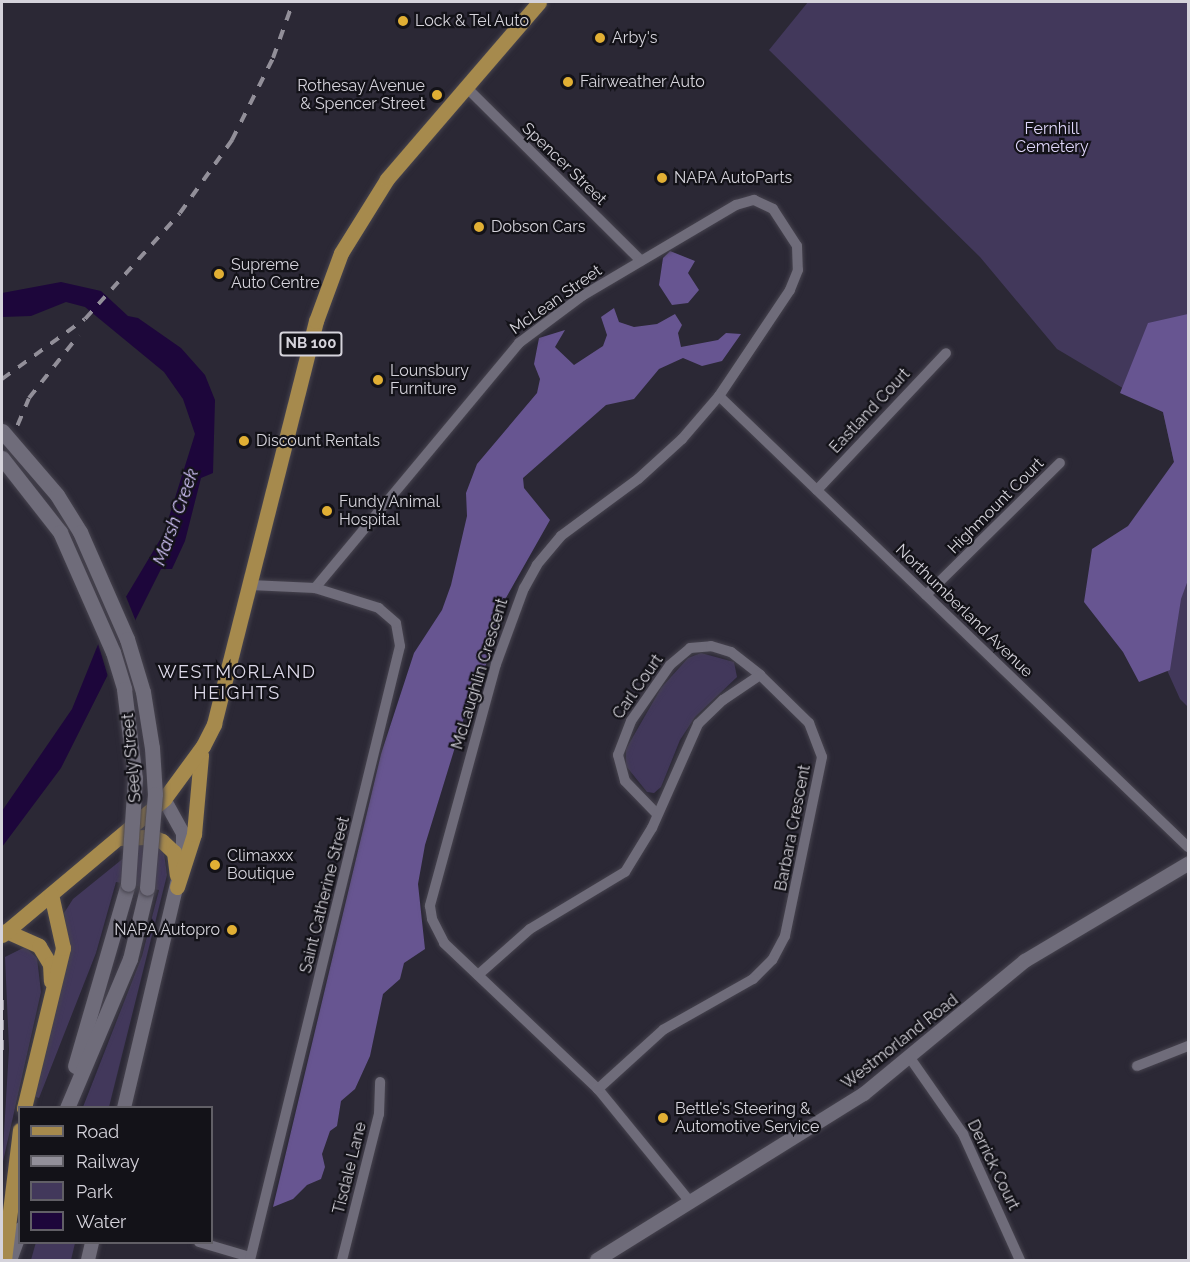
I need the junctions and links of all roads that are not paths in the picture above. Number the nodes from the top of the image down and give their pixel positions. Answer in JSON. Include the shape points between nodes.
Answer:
{"nodes":[{"id":1,"x":539,"y":2,"type":"edge"},
{"id":2,"x":467,"y":88,"type":"junction"},
{"id":3,"x":703,"y":224,"type":"joint"},
{"id":4,"x":641,"y":261,"type":"junction"},
{"id":5,"x":946,"y":353,"type":"dead end"},
{"id":6,"x":719,"y":396,"type":"junction"},
{"id":7,"x":2,"y":431,"type":"edge"},
{"id":8,"x":2,"y":458,"type":"edge"},
{"id":9,"x":1060,"y":463,"type":"dead end"},
{"id":10,"x":817,"y":490,"type":"junction"},
{"id":11,"x":250,"y":585,"type":"junction"},
{"id":12,"x":315,"y":588,"type":"junction"},
{"id":13,"x":927,"y":595,"type":"junction"},
{"id":14,"x":760,"y":675,"type":"junction"},
{"id":15,"x":203,"y":746,"type":"junction"},
{"id":16,"x":164,"y":799,"type":"junction"},
{"id":17,"x":657,"y":814,"type":"junction"},
{"id":18,"x":117,"y":838,"type":"junction"},
{"id":19,"x":1188,"y":847,"type":"edge"},
{"id":20,"x":1188,"y":864,"type":"edge"},
{"id":21,"x":177,"y":887,"type":"junction"},
{"id":22,"x":51,"y":894,"type":"junction"},
{"id":23,"x":4,"y":933,"type":"edge"},
{"id":24,"x":478,"y":975,"type":"junction"},
{"id":25,"x":51,"y":996,"type":"junction"},
{"id":26,"x":1188,"y":1046,"type":"edge"},
{"id":27,"x":910,"y":1058,"type":"junction"},
{"id":28,"x":1137,"y":1066,"type":"dead end"},
{"id":29,"x":380,"y":1082,"type":"dead end"},
{"id":30,"x":598,"y":1089,"type":"junction"},
{"id":31,"x":24,"y":1106,"type":"edge"},
{"id":32,"x":62,"y":1106,"type":"edge"},
{"id":33,"x":67,"y":1106,"type":"edge"},
{"id":34,"x":124,"y":1106,"type":"edge"},
{"id":35,"x":18,"y":1150,"type":"edge"},
{"id":36,"x":690,"y":1202,"type":"junction"},
{"id":37,"x":18,"y":1234,"type":"edge"},
{"id":38,"x":92,"y":1244,"type":"edge"},
{"id":39,"x":205,"y":1244,"type":"edge"},
{"id":40,"x":250,"y":1259,"type":"edge"},
{"id":41,"x":7,"y":1260,"type":"edge"},
{"id":42,"x":88,"y":1260,"type":"edge"},
{"id":43,"x":342,"y":1260,"type":"edge"},
{"id":44,"x":597,"y":1260,"type":"edge"},
{"id":45,"x":1020,"y":1260,"type":"edge"}],
"edges":[{"from":1,"to":2,"type":"main road","number":"NB 100"},
{"from":2,"to":4,"type":"street","name":"Spencer Street"},
{"from":2,"to":11,"type":"main road","number":"NB 100","via":[[387,179],[341,253],[316,321]]},
{"from":3,"to":4,"type":"street","name":"McLean Street"},
{"from":3,"to":6,"type":"street","name":"McLaughlin Crescent","via":[[736,205],[762,201],[773,209],[795,239],[799,257],[790,290]]},
{"from":4,"to":12,"type":"street","name":"McLean Street","via":[[582,296],[519,343]]},
{"from":5,"to":10,"type":"street","name":"Eastland Court"},
{"from":6,"to":10,"type":"street","name":"Northumberland Avenue"},
{"from":6,"to":24,"type":"street","name":"McLaughlin Crescent","via":[[661,460],[549,549],[516,604],[430,906],[437,932]]},
{"from":7,"to":33,"type":"main road","name":"Seely Street","bridge":true,"via":[[57,495],[110,593],[143,692],[153,759],[154,806],[147,888],[130,959]]},
{"from":8,"to":32,"type":"main road","name":"Seely Street","bridge":true,"via":[[60,532],[113,652],[124,689],[135,777],[128,884]]},
{"from":9,"to":13,"type":"street","name":"Highmount Court"},
{"from":10,"to":13,"type":"street","name":"Northumberland Avenue"},
{"from":11,"to":12,"type":"street"},
{"from":11,"to":15,"type":"main road","number":"NB 100","via":[[214,724]]},
{"from":12,"to":40,"type":"street","name":"Saint Catherine Street","via":[[385,611],[396,623],[400,646]]},
{"from":13,"to":19,"type":"street","name":"Northumberland Avenue"},
{"from":14,"to":17,"type":"street","via":[[723,699],[698,724]]},
{"from":14,"to":17,"type":"street","name":"Carl Court","via":[[731,652],[711,646],[690,648],[670,664],[631,721],[618,754],[625,781]]},
{"from":14,"to":30,"type":"street","name":"Barbara Crescent","via":[[809,723],[822,757],[785,936],[772,960],[753,979],[663,1030]]},
{"from":15,"to":16,"type":"main road","number":"NB 100"},
{"from":15,"to":21,"type":"main road","via":[[194,834]]},
{"from":16,"to":18,"type":"main road","number":"NB 100"},
{"from":16,"to":21,"type":"street","via":[[183,833],[185,846]]},
{"from":17,"to":24,"type":"street","via":[[633,862],[621,875],[530,929]]},
{"from":18,"to":21,"type":"main road","via":[[153,837],[169,845],[177,863]]},
{"from":18,"to":22,"type":"main road","number":"NB 100"},
{"from":20,"to":27,"type":"street","name":"Westmorland Road","via":[[1025,962]]},
{"from":21,"to":34,"type":"street"},
{"from":22,"to":23,"type":"main road","number":"NB 100"},
{"from":22,"to":25,"type":"main road","via":[[63,938]]},
{"from":23,"to":25,"type":"main road","via":[[39,946],[45,954],[52,975]]},
{"from":24,"to":30,"type":"street","name":"McLaughlin Crescent"},
{"from":25,"to":31,"type":"main road"},
{"from":26,"to":28,"type":"street"},
{"from":27,"to":36,"type":"street","name":"Westmorland Road","via":[[864,1094]]},
{"from":27,"to":45,"type":"street","name":"Derrick Court","via":[[963,1134]]},
{"from":29,"to":43,"type":"street","name":"Tisdale Lane","via":[[379,1114]]},
{"from":30,"to":36,"type":"street","name":"McLaughlin Crescent"},
{"from":35,"to":41,"type":"main road"},
{"from":36,"to":44,"type":"street","name":"Westmorland Road"},
{"from":37,"to":41,"type":"main road"},
{"from":38,"to":42,"type":"street"},
{"from":39,"to":40,"type":"street"}]}
